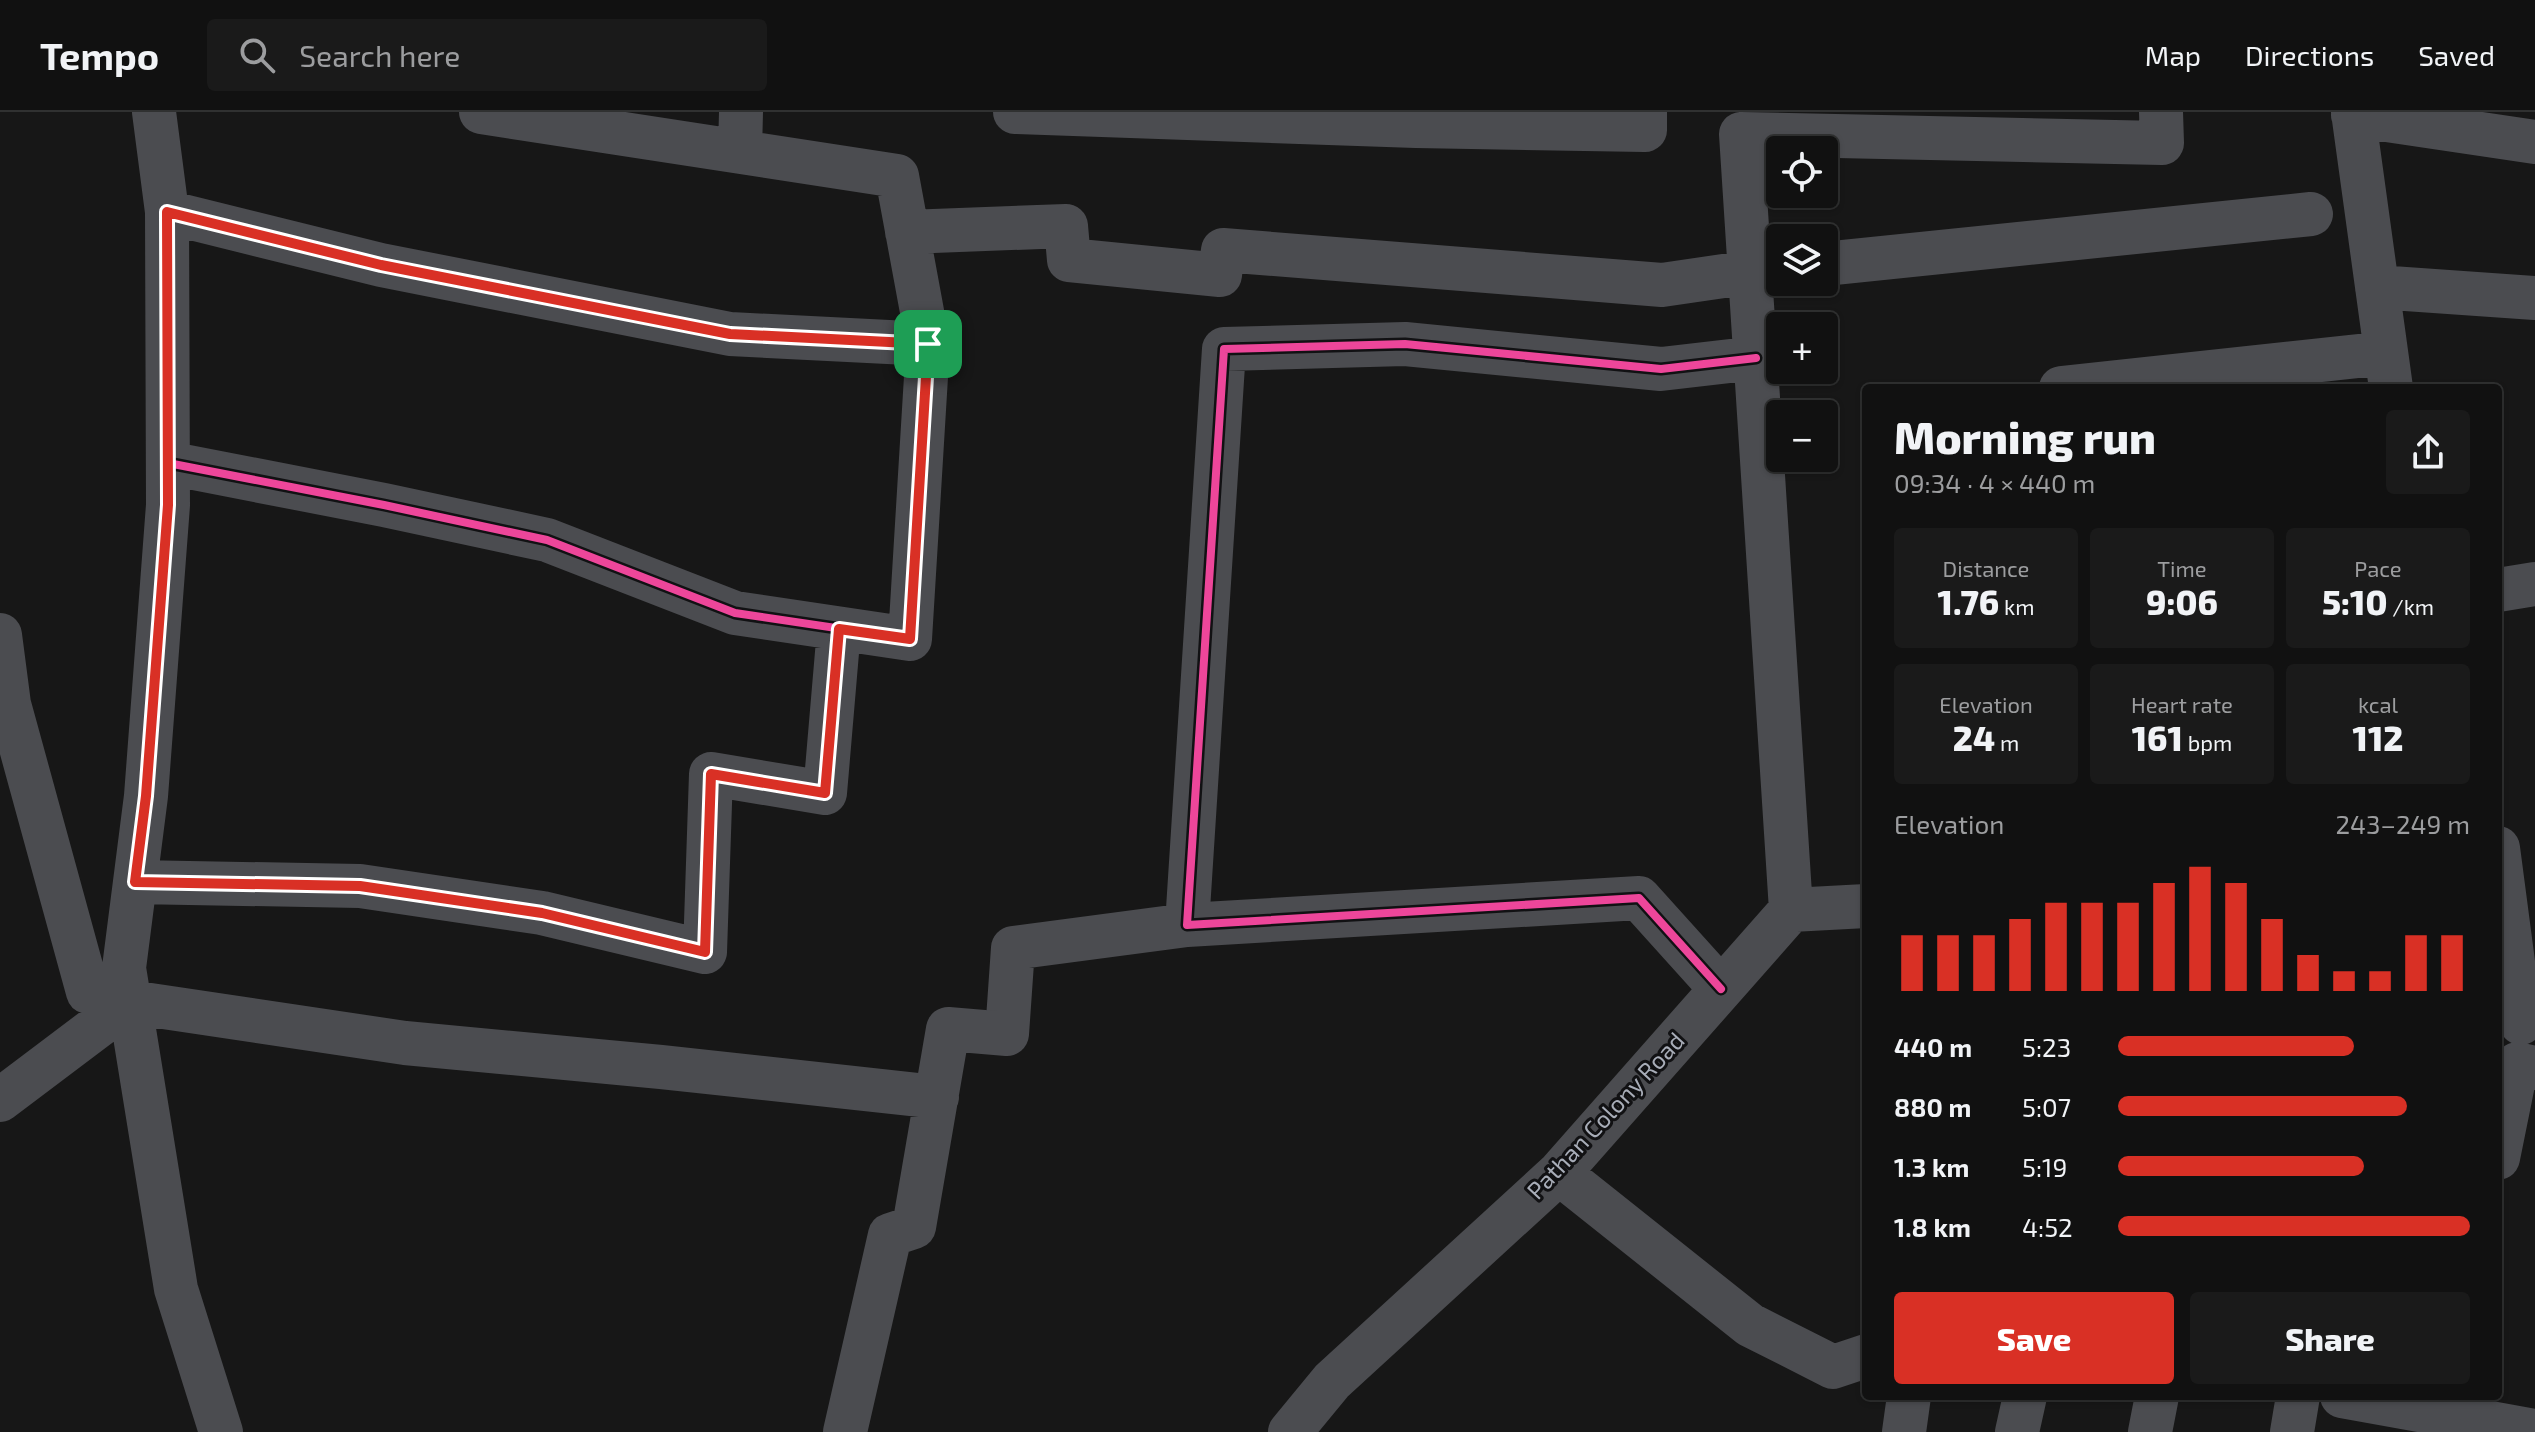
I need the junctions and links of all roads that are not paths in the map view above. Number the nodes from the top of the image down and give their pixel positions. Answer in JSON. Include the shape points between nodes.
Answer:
{"nodes":[{"id":1,"x":154,"y":112,"type":"edge"},
{"id":2,"x":481,"y":112,"type":"edge"},
{"id":3,"x":1645,"y":112,"type":"edge"},
{"id":4,"x":2161,"y":112,"type":"edge"},
{"id":5,"x":1042,"y":113,"type":"edge"},
{"id":6,"x":2353,"y":113,"type":"edge"},
{"id":7,"x":606,"y":122,"type":"edge"},
{"id":8,"x":740,"y":132,"type":"edge"},
{"id":9,"x":2535,"y":142,"type":"edge"},
{"id":10,"x":167,"y":212,"type":"junction"},
{"id":11,"x":2311,"y":214,"type":"dead end"},
{"id":12,"x":907,"y":232,"type":"junction"},
{"id":13,"x":1838,"y":263,"type":"edge"},
{"id":14,"x":1765,"y":270,"type":"edge"},
{"id":15,"x":2377,"y":287,"type":"junction"},
{"id":16,"x":2535,"y":298,"type":"edge"},
{"id":17,"x":928,"y":344,"type":"junction"},
{"id":18,"x":1756,"y":358,"type":"junction"},
{"id":19,"x":2389,"y":370,"type":"edge"},
{"id":20,"x":2134,"y":384,"type":"edge"},
{"id":21,"x":168,"y":463,"type":"junction"},
{"id":22,"x":2535,"y":584,"type":"edge"},
{"id":23,"x":2502,"y":589,"type":"edge"},
{"id":24,"x":839,"y":629,"type":"junction"},
{"id":25,"x":0,"y":635,"type":"edge"},
{"id":26,"x":135,"y":882,"type":"junction"},
{"id":27,"x":2502,"y":883,"type":"edge"},
{"id":28,"x":1862,"y":906,"type":"edge"},
{"id":29,"x":1791,"y":910,"type":"junction"},
{"id":30,"x":1187,"y":925,"type":"junction"},
{"id":31,"x":1721,"y":989,"type":"junction"},
{"id":32,"x":130,"y":1002,"type":"junction"},
{"id":33,"x":2518,"y":1022,"type":"edge"},
{"id":34,"x":2535,"y":1068,"type":"edge"},
{"id":35,"x":937,"y":1097,"type":"junction"},
{"id":36,"x":0,"y":1100,"type":"edge"},
{"id":37,"x":2502,"y":1138,"type":"edge"},
{"id":38,"x":1559,"y":1173,"type":"junction"},
{"id":39,"x":1862,"y":1357,"type":"edge"},
{"id":40,"x":1908,"y":1400,"type":"edge"},
{"id":41,"x":2024,"y":1400,"type":"edge"},
{"id":42,"x":2156,"y":1400,"type":"edge"},
{"id":43,"x":2297,"y":1400,"type":"edge"},
{"id":44,"x":2365,"y":1400,"type":"edge"},
{"id":45,"x":2446,"y":1414,"type":"edge"},
{"id":46,"x":2535,"y":1431,"type":"edge"},
{"id":47,"x":221,"y":1432,"type":"edge"},
{"id":48,"x":845,"y":1432,"type":"edge"},
{"id":49,"x":1290,"y":1432,"type":"edge"},
{"id":50,"x":1904,"y":1432,"type":"edge"},
{"id":51,"x":2017,"y":1432,"type":"edge"},
{"id":52,"x":2150,"y":1432,"type":"edge"},
{"id":53,"x":2292,"y":1432,"type":"edge"}],
"edges":[{"from":1,"to":10,"type":"street"},
{"from":2,"to":7,"type":"street"},
{"from":3,"to":5,"type":"street","via":[[1645,130]]},
{"from":4,"to":14,"type":"street","via":[[2162,143],[1741,134]]},
{"from":6,"to":9,"type":"street"},
{"from":6,"to":15,"type":"street"},
{"from":7,"to":8,"type":"street"},
{"from":8,"to":12,"type":"street","via":[[897,176]]},
{"from":10,"to":17,"type":"street","via":[[381,265],[730,334]]},
{"from":10,"to":21,"type":"street"},
{"from":11,"to":13,"type":"street"},
{"from":12,"to":14,"type":"street","via":[[1066,226],[1069,260],[1220,275],[1223,250],[1662,285]]},
{"from":12,"to":17,"type":"street"},
{"from":14,"to":18,"type":"street"},
{"from":15,"to":16,"type":"street"},
{"from":15,"to":19,"type":"street"},
{"from":17,"to":24,"type":"street","via":[[910,639]]},
{"from":18,"to":29,"type":"street"},
{"from":18,"to":30,"type":"street","via":[[1661,369],[1405,344],[1224,349]]},
{"from":19,"to":20,"type":"street"},
{"from":21,"to":24,"type":"street","via":[[547,540],[735,613]]},
{"from":21,"to":26,"type":"street","via":[[146,796]]},
{"from":22,"to":23,"type":"street"},
{"from":24,"to":26,"type":"street","via":[[825,793],[711,774],[705,952],[542,913],[360,886]]},
{"from":25,"to":32,"type":"street","via":[[9,704],[88,992]]},
{"from":26,"to":32,"type":"street","via":[[124,968]]},
{"from":27,"to":33,"type":"street"},
{"from":28,"to":29,"type":"street"},
{"from":29,"to":31,"type":"street","name":"Pathan Colony Road"},
{"from":30,"to":31,"type":"street","via":[[1639,898]]},
{"from":30,"to":35,"type":"street","via":[[1013,948],[1007,1034],[948,1029]]},
{"from":31,"to":38,"type":"street","name":"Pathan Colony Road"},
{"from":32,"to":35,"type":"street","via":[[405,1043]]},
{"from":32,"to":36,"type":"street"},
{"from":32,"to":47,"type":"street","via":[[176,1289]]},
{"from":34,"to":37,"type":"street","via":[[2517,1064]]},
{"from":35,"to":48,"type":"street","via":[[914,1227],[890,1235]]},
{"from":38,"to":39,"type":"street","via":[[1750,1325],[1833,1367]]},
{"from":38,"to":49,"type":"street","name":"Pathan Colony Road","via":[[1332,1381]]},
{"from":40,"to":50,"type":"street"},
{"from":41,"to":51,"type":"street"},
{"from":42,"to":52,"type":"street"},
{"from":43,"to":53,"type":"street"},
{"from":44,"to":45,"type":"street"},
{"from":45,"to":46,"type":"street"}]}
